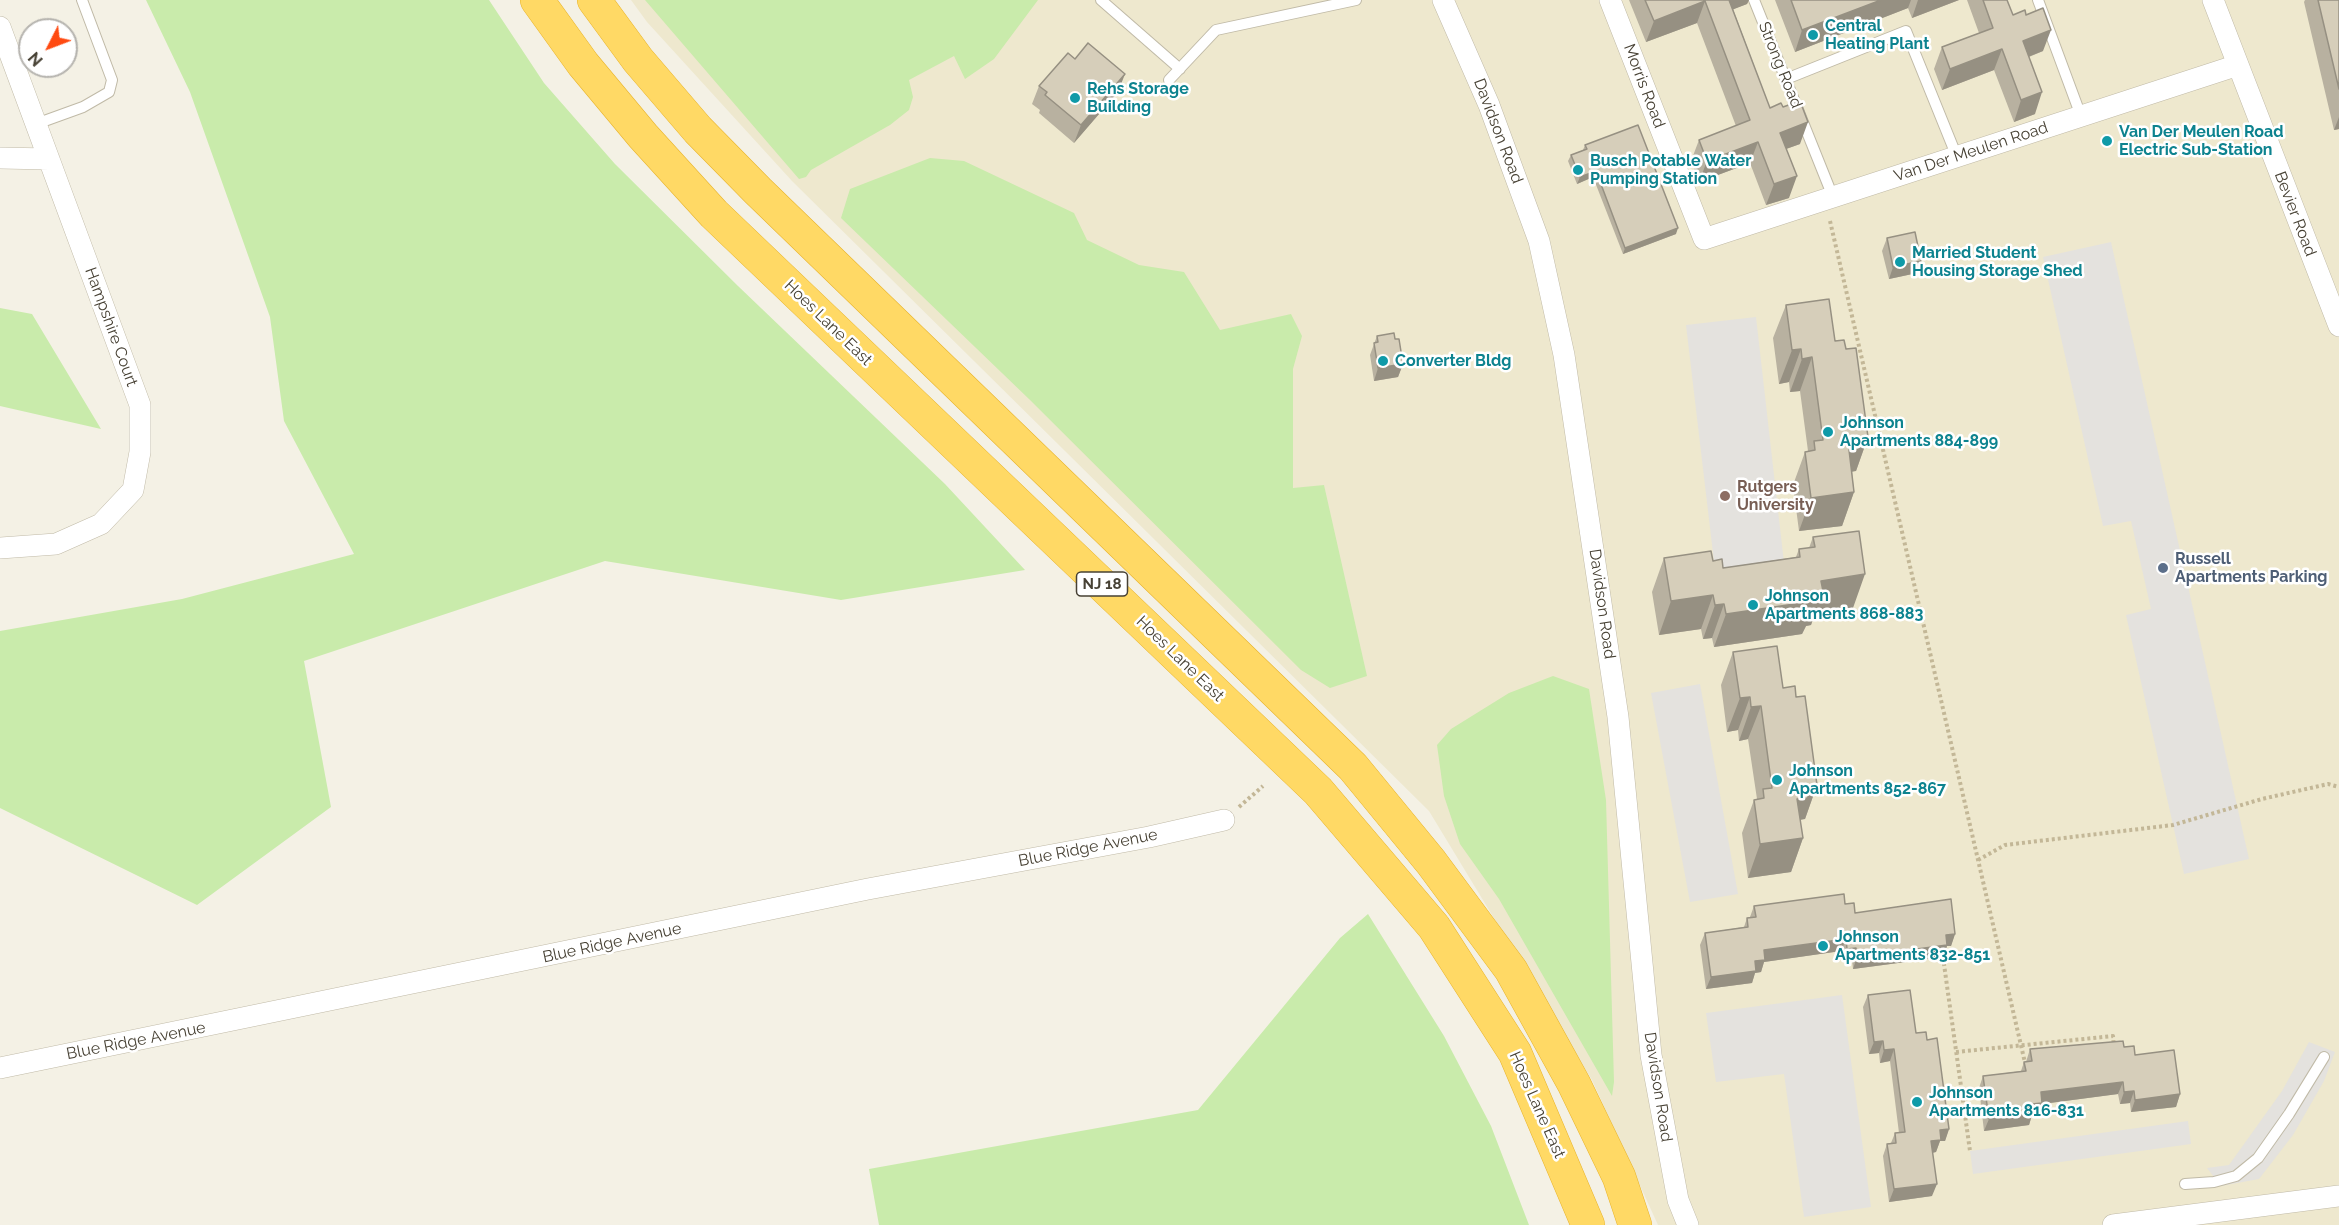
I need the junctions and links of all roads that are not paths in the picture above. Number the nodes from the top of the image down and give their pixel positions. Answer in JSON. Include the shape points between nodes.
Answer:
{"nodes":[{"id":1,"x":82,"y":0,"type":"edge"},
{"id":2,"x":537,"y":0,"type":"edge"},
{"id":3,"x":594,"y":0,"type":"edge"},
{"id":4,"x":1101,"y":0,"type":"edge"},
{"id":5,"x":1356,"y":0,"type":"edge"},
{"id":6,"x":1443,"y":0,"type":"edge"},
{"id":7,"x":1610,"y":0,"type":"edge"},
{"id":8,"x":1754,"y":0,"type":"edge"},
{"id":9,"x":2038,"y":0,"type":"edge"},
{"id":10,"x":2213,"y":0,"type":"edge"},
{"id":11,"x":0,"y":27,"type":"edge"},
{"id":12,"x":2238,"y":65,"type":"junction"},
{"id":13,"x":1180,"y":69,"type":"junction"},
{"id":14,"x":1786,"y":79,"type":"junction"},
{"id":15,"x":1169,"y":80,"type":"dead end"},
{"id":16,"x":2081,"y":116,"type":"junction"},
{"id":17,"x":36,"y":124,"type":"junction"},
{"id":18,"x":1957,"y":157,"type":"junction"},
{"id":19,"x":0,"y":158,"type":"edge"},
{"id":20,"x":49,"y":159,"type":"junction"},
{"id":21,"x":1829,"y":198,"type":"junction"},
{"id":22,"x":1704,"y":239,"type":"joint"},
{"id":23,"x":2339,"y":326,"type":"edge"},
{"id":24,"x":0,"y":548,"type":"edge"},
{"id":25,"x":1224,"y":820,"type":"road end"},
{"id":26,"x":2324,"y":1057,"type":"dead end"},
{"id":27,"x":0,"y":1068,"type":"edge"},
{"id":28,"x":2185,"y":1184,"type":"dead end"},
{"id":29,"x":2339,"y":1196,"type":"edge"},
{"id":30,"x":1588,"y":1225,"type":"edge"},
{"id":31,"x":1635,"y":1225,"type":"edge"},
{"id":32,"x":1688,"y":1225,"type":"edge"},
{"id":33,"x":2113,"y":1225,"type":"edge"}],
"edges":[{"from":1,"to":17,"type":"lane","via":[[112,80],[109,92],[83,108]]},
{"from":2,"to":30,"type":"highway","name":"Hoes Lane East","number":"NJ 18","via":[[642,136],[714,214],[1325,800],[1434,927],[1515,1053]]},
{"from":3,"to":31,"type":"highway","number":"NJ 18","via":[[690,121],[758,191],[1353,767],[1431,862],[1510,970],[1574,1084],[1618,1177]]},
{"from":4,"to":13,"type":"lane"},
{"from":5,"to":13,"type":"lane","via":[[1216,30]]},
{"from":6,"to":32,"type":"street","name":"Davidson Road","via":[[1490,105],[1539,241],[1564,355],[1618,717],[1651,1055],[1678,1200]]},
{"from":7,"to":22,"type":"street","name":"Morris Road"},
{"from":8,"to":14,"type":"lane","name":"Strong Road"},
{"from":9,"to":16,"type":"lane"},
{"from":10,"to":12,"type":"street","name":"Bevier Road"},
{"from":11,"to":17,"type":"street","name":"Hampshire Court"},
{"from":12,"to":16,"type":"street","name":"Van Der Meulen Road"},
{"from":12,"to":23,"type":"street","name":"Bevier Road"},
{"from":13,"to":15,"type":"lane"},
{"from":14,"to":18,"type":"lane","via":[[1906,31]]},
{"from":14,"to":21,"type":"lane","name":"Strong Road"},
{"from":16,"to":18,"type":"street","name":"Van Der Meulen Road"},
{"from":17,"to":20,"type":"street","name":"Hampshire Court"},
{"from":18,"to":21,"type":"street","name":"Van Der Meulen Road"},
{"from":19,"to":20,"type":"street"},
{"from":20,"to":24,"type":"street","name":"Hampshire Court","via":[[140,405],[140,452],[133,490],[101,524],[56,544]]},
{"from":21,"to":22,"type":"street","name":"Van Der Meulen Road"},
{"from":25,"to":27,"type":"street","name":"Blue Ridge Avenue","via":[[868,889]]},
{"from":26,"to":28,"type":"lane","via":[[2258,1158],[2236,1176]]},
{"from":29,"to":33,"type":"street"}]}
